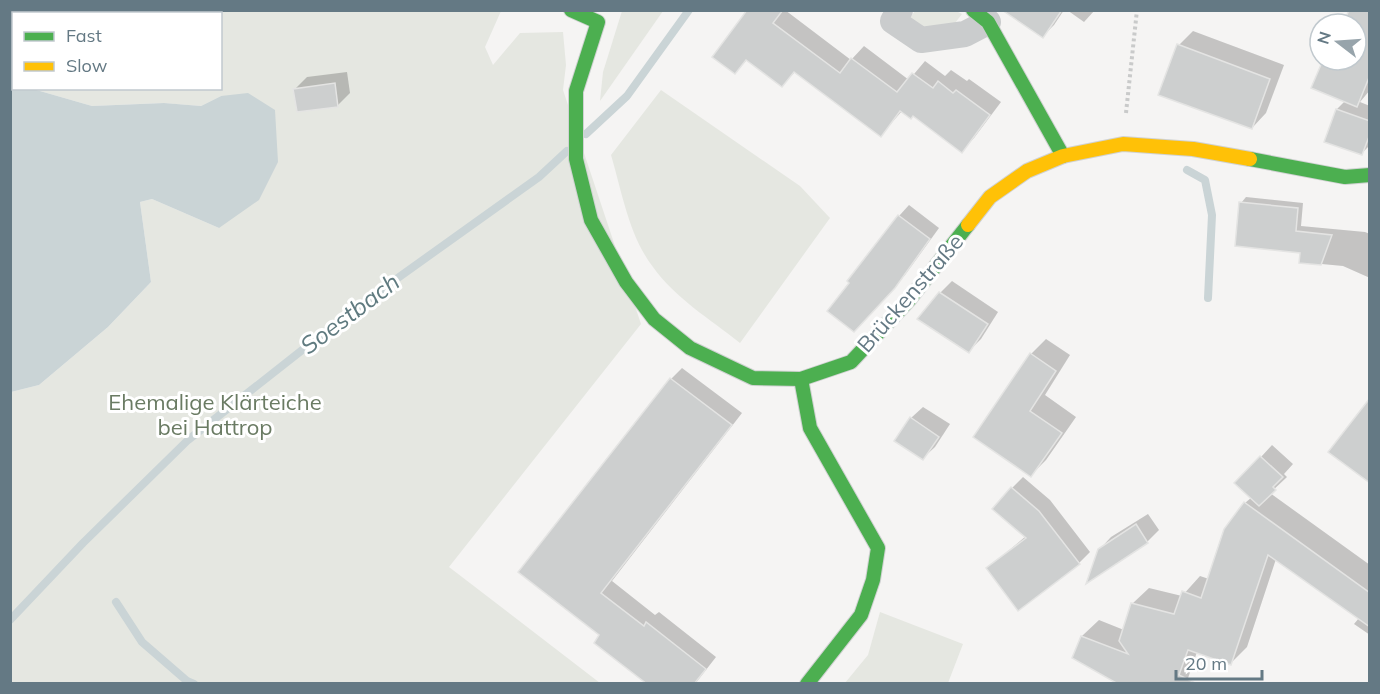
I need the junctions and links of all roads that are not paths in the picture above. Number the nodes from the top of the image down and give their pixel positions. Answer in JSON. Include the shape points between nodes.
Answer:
{"nodes":[{"id":1,"x":571,"y":10,"type":"edge"},
{"id":2,"x":900,"y":10,"type":"edge"},
{"id":3,"x":600,"y":16,"type":"edge"},
{"id":4,"x":980,"y":16,"type":"edge"},
{"id":5,"x":1063,"y":156,"type":"junction"},
{"id":6,"x":1370,"y":175,"type":"edge"},
{"id":7,"x":801,"y":379,"type":"junction"},
{"id":8,"x":807,"y":684,"type":"edge"}],
"edges":[{"from":1,"to":3,"type":"street"},
{"from":2,"to":4,"type":"street","via":[[893,21],[921,40],[965,34]]},
{"from":3,"to":7,"type":"street","name":"Brückenstraße","via":[[576,91],[576,159],[591,220],[626,282],[654,319],[690,348],[753,378]]},
{"from":4,"to":5,"type":"street"},
{"from":5,"to":6,"type":"street","name":"Brückenstraße","via":[[1123,144],[1193,149],[1345,177]]},
{"from":5,"to":7,"type":"street","name":"Brückenstraße","via":[[1027,171],[990,197],[909,300],[850,362]]},
{"from":7,"to":8,"type":"street","via":[[810,428],[878,548],[873,580],[861,615]]}]}
